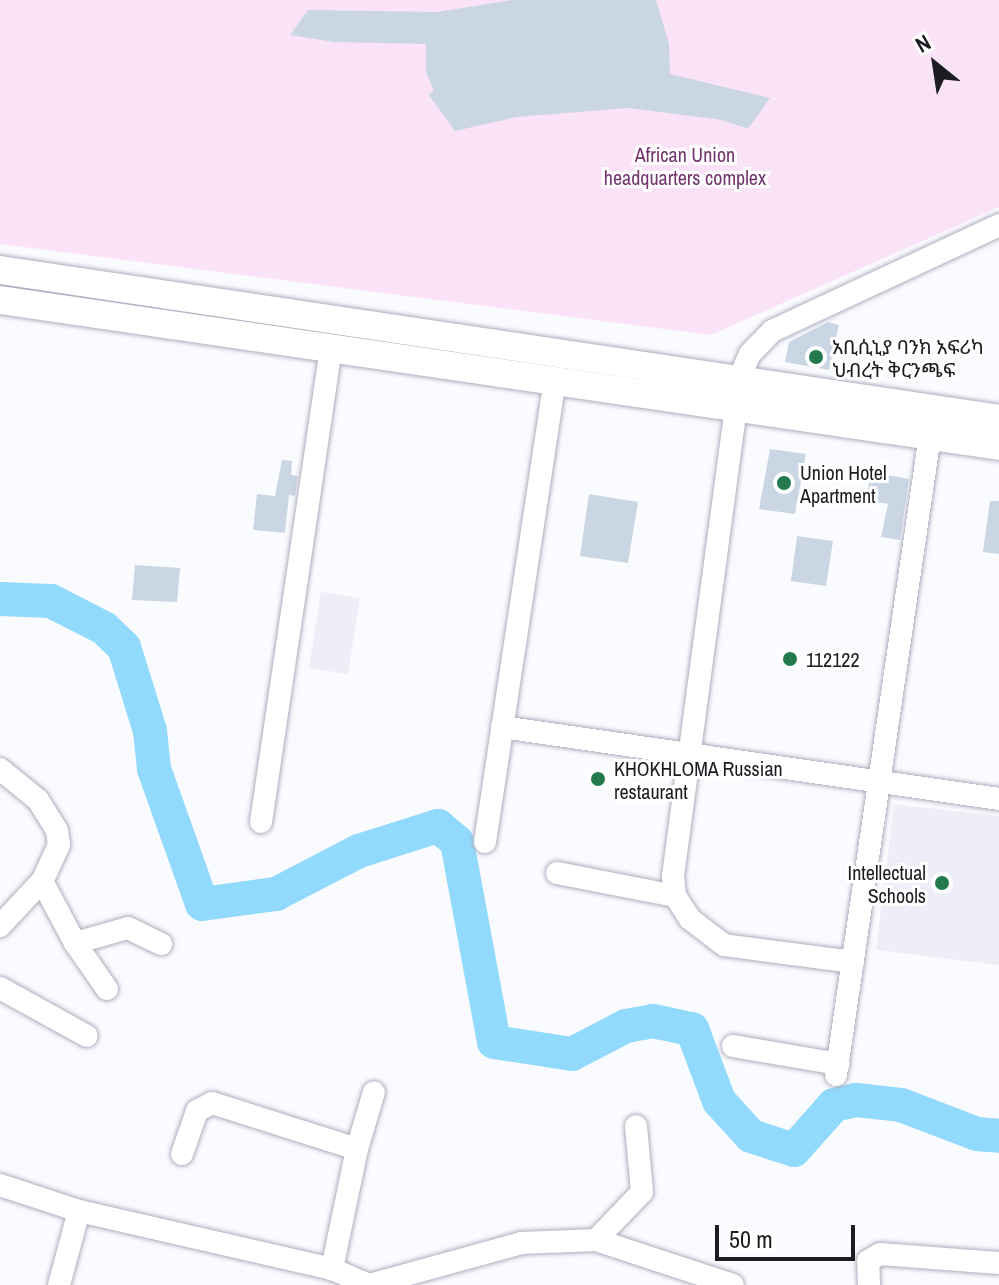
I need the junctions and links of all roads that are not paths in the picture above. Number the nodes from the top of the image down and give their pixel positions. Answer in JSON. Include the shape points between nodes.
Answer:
{"nodes":[{"id":1,"x":999,"y":225,"type":"edge"},
{"id":2,"x":0,"y":270,"type":"edge"},
{"id":3,"x":0,"y":300,"type":"edge"},
{"id":4,"x":349,"y":340,"type":"junction"},
{"id":5,"x":740,"y":377,"type":"junction"},
{"id":6,"x":555,"y":379,"type":"junction"},
{"id":7,"x":735,"y":410,"type":"junction"},
{"id":8,"x":999,"y":419,"type":"edge"},
{"id":9,"x":930,"y":435,"type":"junction"},
{"id":10,"x":999,"y":446,"type":"edge"},
{"id":11,"x":502,"y":727,"type":"junction"},
{"id":12,"x":690,"y":752,"type":"junction"},
{"id":13,"x":0,"y":769,"type":"edge"},
{"id":14,"x":878,"y":781,"type":"junction"},
{"id":15,"x":999,"y":799,"type":"edge"},
{"id":16,"x":261,"y":822,"type":"dead end"},
{"id":17,"x":485,"y":842,"type":"dead end"},
{"id":18,"x":557,"y":873,"type":"dead end"},
{"id":19,"x":42,"y":881,"type":"junction"},
{"id":20,"x":675,"y":896,"type":"junction"},
{"id":21,"x":0,"y":926,"type":"edge"},
{"id":22,"x":75,"y":943,"type":"junction"},
{"id":23,"x":161,"y":944,"type":"dead end"},
{"id":24,"x":853,"y":962,"type":"junction"},
{"id":25,"x":0,"y":988,"type":"edge"},
{"id":26,"x":107,"y":989,"type":"dead end"},
{"id":27,"x":87,"y":1036,"type":"dead end"},
{"id":28,"x":733,"y":1046,"type":"dead end"},
{"id":29,"x":374,"y":1092,"type":"dead end"},
{"id":30,"x":636,"y":1126,"type":"dead end"},
{"id":31,"x":357,"y":1149,"type":"junction"},
{"id":32,"x":182,"y":1154,"type":"dead end"},
{"id":33,"x":0,"y":1185,"type":"edge"},
{"id":34,"x":79,"y":1211,"type":"junction"},
{"id":35,"x":596,"y":1240,"type":"junction"},
{"id":36,"x":999,"y":1263,"type":"edge"},
{"id":37,"x":332,"y":1269,"type":"junction"},
{"id":38,"x":59,"y":1285,"type":"edge"},
{"id":39,"x":733,"y":1285,"type":"edge"},
{"id":40,"x":869,"y":1285,"type":"edge"}],
"edges":[{"from":1,"to":5,"type":"street","via":[[772,331],[750,354]]},
{"from":2,"to":4,"type":"main road"},
{"from":3,"to":4,"type":"main road"},
{"from":4,"to":5,"type":"main road"},
{"from":4,"to":6,"type":"main road"},
{"from":4,"to":16,"type":"street"},
{"from":5,"to":7,"type":"street"},
{"from":5,"to":8,"type":"main road"},
{"from":6,"to":7,"type":"main road"},
{"from":6,"to":11,"type":"street"},
{"from":7,"to":9,"type":"main road"},
{"from":7,"to":12,"type":"street"},
{"from":9,"to":10,"type":"main road"},
{"from":9,"to":14,"type":"street"},
{"from":11,"to":12,"type":"street"},
{"from":11,"to":17,"type":"street"},
{"from":12,"to":14,"type":"street"},
{"from":12,"to":20,"type":"street"},
{"from":13,"to":19,"type":"street","via":[[38,800],[57,831],[55,860]]},
{"from":14,"to":15,"type":"street"},
{"from":14,"to":24,"type":"street"},
{"from":18,"to":20,"type":"street"},
{"from":19,"to":21,"type":"street"},
{"from":19,"to":22,"type":"street"},
{"from":20,"to":24,"type":"street","via":[[690,919],[724,945]]},
{"from":22,"to":23,"type":"street","via":[[128,928]]},
{"from":22,"to":26,"type":"street"},
{"from":24,"to":28,"type":"street","via":[[837,1069]]},
{"from":25,"to":27,"type":"street"},
{"from":29,"to":31,"type":"street"},
{"from":30,"to":35,"type":"street","via":[[642,1192]]},
{"from":31,"to":32,"type":"street","via":[[212,1103],[197,1111]]},
{"from":31,"to":37,"type":"street"},
{"from":33,"to":34,"type":"street"},
{"from":34,"to":37,"type":"street"},
{"from":34,"to":38,"type":"street"},
{"from":35,"to":37,"type":"street","via":[[521,1243],[369,1285]]},
{"from":35,"to":39,"type":"street"},
{"from":36,"to":40,"type":"street","via":[[880,1254],[868,1261]]}]}
